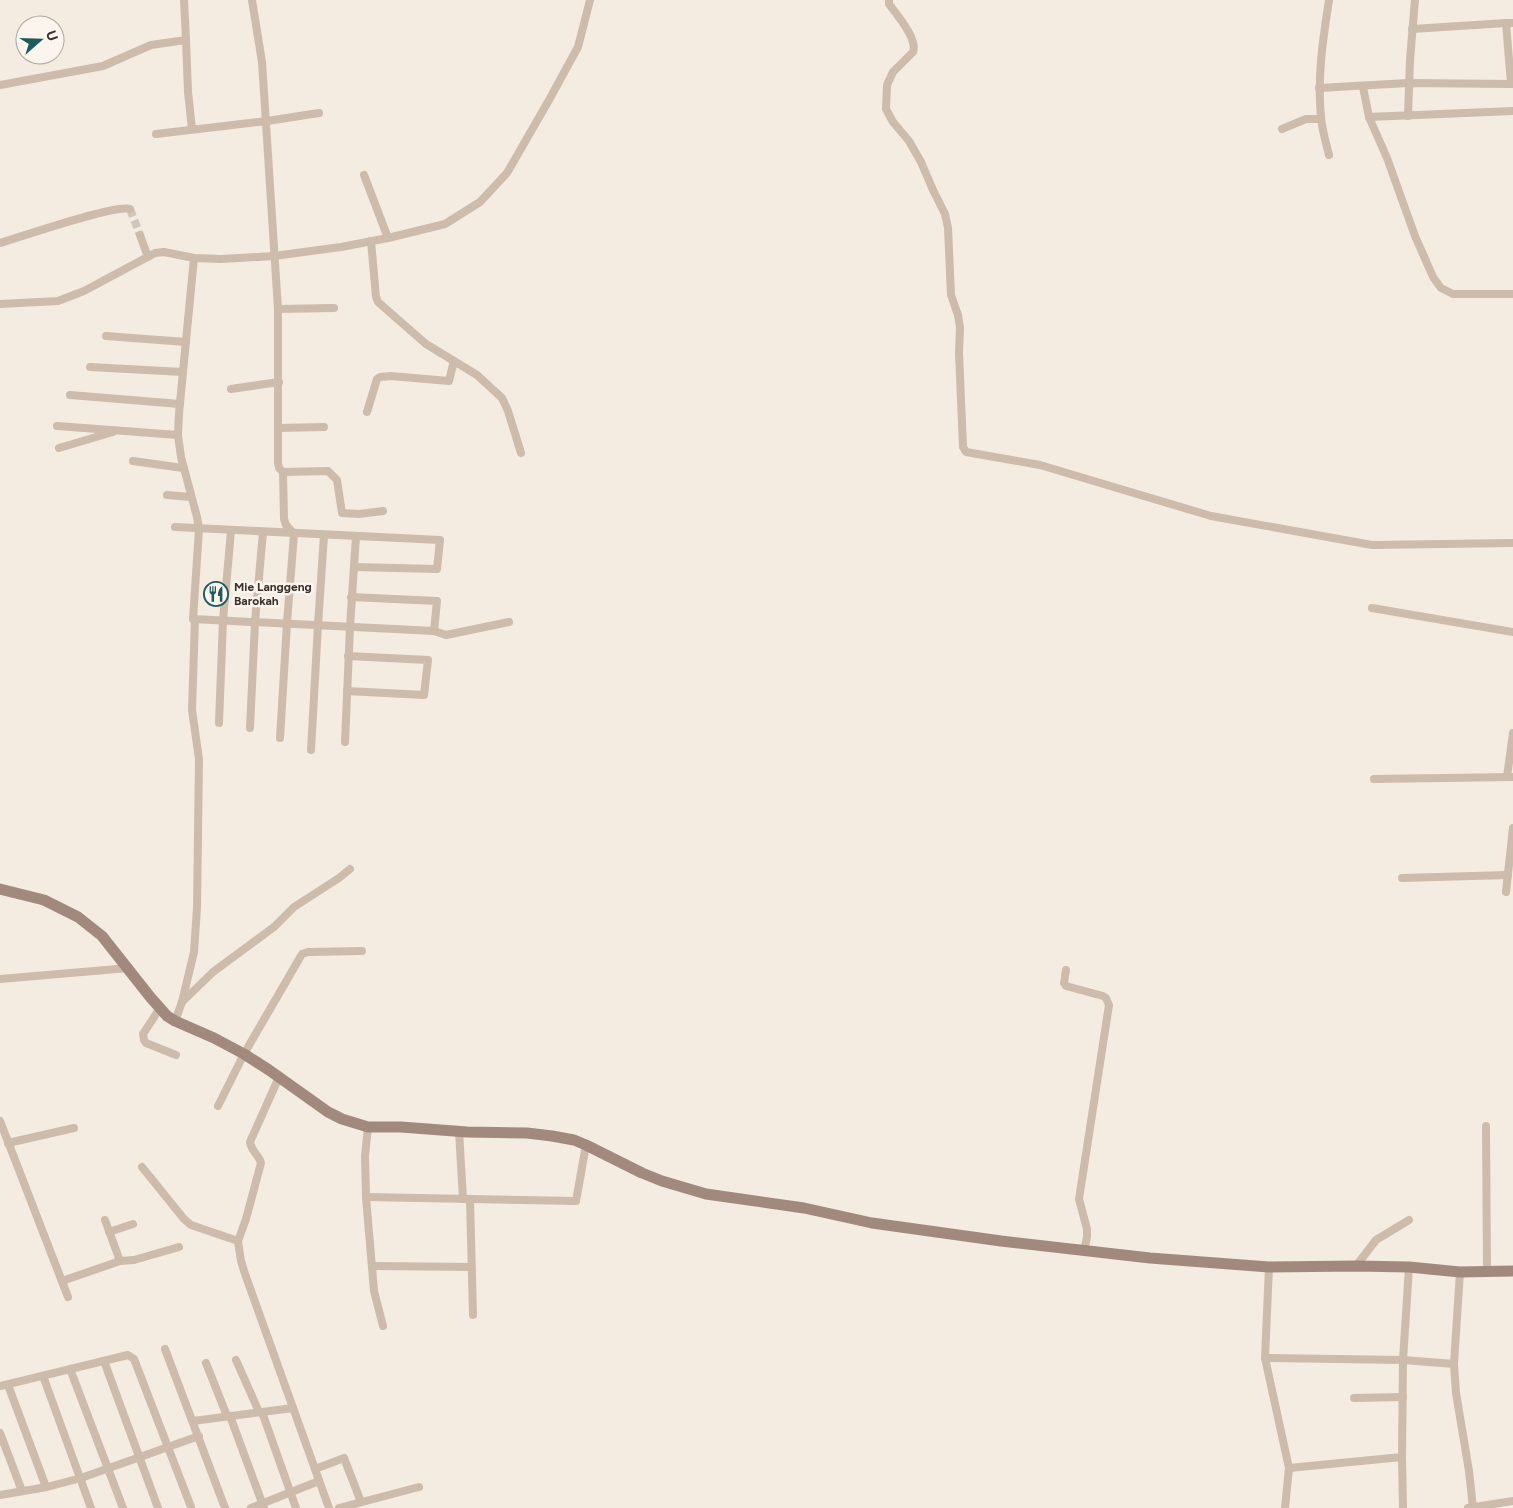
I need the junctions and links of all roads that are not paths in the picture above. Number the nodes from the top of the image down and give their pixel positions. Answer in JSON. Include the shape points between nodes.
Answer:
{"nodes":[{"id":1,"x":184,"y":0,"type":"edge"},
{"id":2,"x":252,"y":0,"type":"edge"},
{"id":3,"x":590,"y":0,"type":"edge"},
{"id":4,"x":889,"y":0,"type":"edge"},
{"id":5,"x":1329,"y":0,"type":"edge"},
{"id":6,"x":1415,"y":0,"type":"edge"},
{"id":7,"x":1509,"y":23,"type":"edge"},
{"id":8,"x":1412,"y":29,"type":"junction"},
{"id":9,"x":186,"y":40,"type":"junction"},
{"id":10,"x":1408,"y":83,"type":"junction"},
{"id":11,"x":1512,"y":84,"type":"edge"},
{"id":12,"x":0,"y":85,"type":"edge"},
{"id":13,"x":1363,"y":87,"type":"junction"},
{"id":14,"x":1319,"y":88,"type":"junction"},
{"id":15,"x":1513,"y":111,"type":"edge"},
{"id":16,"x":318,"y":113,"type":"dead end"},
{"id":17,"x":1408,"y":116,"type":"junction"},
{"id":18,"x":1369,"y":117,"type":"junction"},
{"id":19,"x":1321,"y":119,"type":"junction"},
{"id":20,"x":267,"y":121,"type":"junction"},
{"id":21,"x":192,"y":129,"type":"junction"},
{"id":22,"x":1282,"y":130,"type":"dead end"},
{"id":23,"x":156,"y":134,"type":"dead end"},
{"id":24,"x":1329,"y":155,"type":"dead end"},
{"id":25,"x":364,"y":175,"type":"dead end"},
{"id":26,"x":130,"y":209,"type":"dead end"},
{"id":27,"x":140,"y":235,"type":"tunnel mouth"},
{"id":28,"x":388,"y":238,"type":"junction"},
{"id":29,"x":371,"y":242,"type":"junction"},
{"id":30,"x":0,"y":243,"type":"edge"},
{"id":31,"x":274,"y":256,"type":"junction"},
{"id":32,"x":148,"y":257,"type":"junction"},
{"id":33,"x":194,"y":258,"type":"junction"},
{"id":34,"x":1513,"y":294,"type":"edge"},
{"id":35,"x":0,"y":304,"type":"edge"},
{"id":36,"x":334,"y":308,"type":"dead end"},
{"id":37,"x":278,"y":309,"type":"junction"},
{"id":38,"x":106,"y":336,"type":"dead end"},
{"id":39,"x":186,"y":342,"type":"junction"},
{"id":40,"x":454,"y":361,"type":"junction"},
{"id":41,"x":90,"y":366,"type":"dead end"},
{"id":42,"x":183,"y":372,"type":"junction"},
{"id":43,"x":279,"y":382,"type":"junction"},
{"id":44,"x":232,"y":389,"type":"dead end"},
{"id":45,"x":70,"y":395,"type":"dead end"},
{"id":46,"x":180,"y":404,"type":"junction"},
{"id":47,"x":368,"y":412,"type":"dead end"},
{"id":48,"x":58,"y":426,"type":"dead end"},
{"id":49,"x":324,"y":427,"type":"dead end"},
{"id":50,"x":278,"y":428,"type":"junction"},
{"id":51,"x":120,"y":430,"type":"junction"},
{"id":52,"x":178,"y":434,"type":"junction"},
{"id":53,"x":59,"y":448,"type":"dead end"},
{"id":54,"x":521,"y":453,"type":"dead end"},
{"id":55,"x":133,"y":461,"type":"dead end"},
{"id":56,"x":183,"y":468,"type":"junction"},
{"id":57,"x":283,"y":472,"type":"junction"},
{"id":58,"x":167,"y":495,"type":"dead end"},
{"id":59,"x":191,"y":497,"type":"junction"},
{"id":60,"x":383,"y":511,"type":"dead end"},
{"id":61,"x":175,"y":527,"type":"dead end"},
{"id":62,"x":200,"y":529,"type":"junction"},
{"id":63,"x":231,"y":530,"type":"junction"},
{"id":64,"x":263,"y":532,"type":"junction"},
{"id":65,"x":294,"y":534,"type":"junction"},
{"id":66,"x":324,"y":535,"type":"junction"},
{"id":67,"x":356,"y":536,"type":"junction"},
{"id":68,"x":1513,"y":543,"type":"edge"},
{"id":69,"x":354,"y":566,"type":"junction"},
{"id":70,"x":352,"y":597,"type":"junction"},
{"id":71,"x":1372,"y":608,"type":"dead end"},
{"id":72,"x":195,"y":619,"type":"junction"},
{"id":73,"x":223,"y":620,"type":"junction"},
{"id":74,"x":255,"y":622,"type":"junction"},
{"id":75,"x":509,"y":622,"type":"dead end"},
{"id":76,"x":286,"y":623,"type":"junction"},
{"id":77,"x":318,"y":625,"type":"junction"},
{"id":78,"x":350,"y":626,"type":"junction"},
{"id":79,"x":434,"y":631,"type":"junction"},
{"id":80,"x":1513,"y":632,"type":"edge"},
{"id":81,"x":348,"y":656,"type":"junction"},
{"id":82,"x":347,"y":691,"type":"junction"},
{"id":83,"x":219,"y":724,"type":"dead end"},
{"id":84,"x":250,"y":728,"type":"dead end"},
{"id":85,"x":1513,"y":733,"type":"edge"},
{"id":86,"x":280,"y":738,"type":"dead end"},
{"id":87,"x":345,"y":742,"type":"dead end"},
{"id":88,"x":311,"y":750,"type":"dead end"},
{"id":89,"x":1510,"y":777,"type":"edge"},
{"id":90,"x":1374,"y":779,"type":"dead end"},
{"id":91,"x":1513,"y":828,"type":"edge"},
{"id":92,"x":350,"y":869,"type":"dead end"},
{"id":93,"x":1508,"y":875,"type":"junction"},
{"id":94,"x":1402,"y":878,"type":"dead end"},
{"id":95,"x":0,"y":889,"type":"edge"},
{"id":96,"x":1506,"y":892,"type":"dead end"},
{"id":97,"x":362,"y":952,"type":"dead end"},
{"id":98,"x":129,"y":968,"type":"junction"},
{"id":99,"x":1066,"y":970,"type":"dead end"},
{"id":100,"x":0,"y":980,"type":"edge"},
{"id":101,"x":182,"y":1002,"type":"junction"},
{"id":102,"x":160,"y":1008,"type":"junction"},
{"id":103,"x":175,"y":1021,"type":"junction"},
{"id":104,"x":244,"y":1054,"type":"junction"},
{"id":105,"x":176,"y":1055,"type":"dead end"},
{"id":106,"x":279,"y":1077,"type":"junction"},
{"id":107,"x":218,"y":1106,"type":"dead end"},
{"id":108,"x":0,"y":1122,"type":"edge"},
{"id":109,"x":1486,"y":1126,"type":"dead end"},
{"id":110,"x":368,"y":1127,"type":"junction"},
{"id":111,"x":74,"y":1128,"type":"dead end"},
{"id":112,"x":460,"y":1132,"type":"junction"},
{"id":113,"x":8,"y":1143,"type":"junction"},
{"id":114,"x":586,"y":1144,"type":"junction"},
{"id":115,"x":142,"y":1167,"type":"dead end"},
{"id":116,"x":366,"y":1197,"type":"junction"},
{"id":117,"x":466,"y":1199,"type":"junction"},
{"id":118,"x":105,"y":1220,"type":"dead end"},
{"id":119,"x":1409,"y":1220,"type":"dead end"},
{"id":120,"x":133,"y":1224,"type":"dead end"},
{"id":121,"x":109,"y":1232,"type":"junction"},
{"id":122,"x":238,"y":1241,"type":"junction"},
{"id":123,"x":179,"y":1247,"type":"dead end"},
{"id":124,"x":1084,"y":1251,"type":"junction"},
{"id":125,"x":120,"y":1261,"type":"junction"},
{"id":126,"x":372,"y":1266,"type":"junction"},
{"id":127,"x":1356,"y":1266,"type":"junction"},
{"id":128,"x":470,"y":1267,"type":"junction"},
{"id":129,"x":1269,"y":1267,"type":"junction"},
{"id":130,"x":1409,"y":1267,"type":"junction"},
{"id":131,"x":1486,"y":1271,"type":"junction"},
{"id":132,"x":1513,"y":1271,"type":"edge"},
{"id":133,"x":1460,"y":1272,"type":"junction"},
{"id":134,"x":62,"y":1281,"type":"junction"},
{"id":135,"x":68,"y":1297,"type":"dead end"},
{"id":136,"x":473,"y":1315,"type":"dead end"},
{"id":137,"x":383,"y":1326,"type":"dead end"},
{"id":138,"x":165,"y":1349,"type":"dead end"},
{"id":139,"x":1265,"y":1358,"type":"junction"},
{"id":140,"x":236,"y":1360,"type":"dead end"},
{"id":141,"x":1403,"y":1360,"type":"junction"},
{"id":142,"x":104,"y":1361,"type":"junction"},
{"id":143,"x":206,"y":1363,"type":"dead end"},
{"id":144,"x":1454,"y":1364,"type":"junction"},
{"id":145,"x":70,"y":1370,"type":"junction"},
{"id":146,"x":43,"y":1376,"type":"junction"},
{"id":147,"x":4,"y":1386,"type":"edge"},
{"id":148,"x":1403,"y":1397,"type":"junction"},
{"id":149,"x":1354,"y":1398,"type":"dead end"},
{"id":150,"x":293,"y":1408,"type":"junction"},
{"id":151,"x":260,"y":1412,"type":"junction"},
{"id":152,"x":228,"y":1416,"type":"junction"},
{"id":153,"x":193,"y":1421,"type":"junction"},
{"id":154,"x":0,"y":1433,"type":"edge"},
{"id":155,"x":199,"y":1436,"type":"junction"},
{"id":156,"x":168,"y":1447,"type":"junction"},
{"id":157,"x":139,"y":1457,"type":"junction"},
{"id":158,"x":1402,"y":1457,"type":"junction"},
{"id":159,"x":108,"y":1468,"type":"junction"},
{"id":160,"x":1289,"y":1468,"type":"junction"},
{"id":161,"x":315,"y":1469,"type":"junction"},
{"id":162,"x":81,"y":1478,"type":"junction"},
{"id":163,"x":319,"y":1481,"type":"junction"},
{"id":164,"x":46,"y":1487,"type":"junction"},
{"id":165,"x":419,"y":1487,"type":"dead end"},
{"id":166,"x":22,"y":1491,"type":"junction"},
{"id":167,"x":291,"y":1492,"type":"junction"},
{"id":168,"x":0,"y":1495,"type":"edge"},
{"id":169,"x":1513,"y":1501,"type":"edge"},
{"id":170,"x":361,"y":1502,"type":"junction"},
{"id":171,"x":263,"y":1506,"type":"edge"},
{"id":172,"x":190,"y":1507,"type":"edge"},
{"id":173,"x":91,"y":1508,"type":"edge"},
{"id":174,"x":122,"y":1508,"type":"edge"},
{"id":175,"x":158,"y":1508,"type":"edge"},
{"id":176,"x":225,"y":1508,"type":"edge"},
{"id":177,"x":251,"y":1508,"type":"edge"},
{"id":178,"x":296,"y":1508,"type":"edge"},
{"id":179,"x":329,"y":1508,"type":"edge"},
{"id":180,"x":339,"y":1508,"type":"edge"},
{"id":181,"x":1284,"y":1508,"type":"edge"},
{"id":182,"x":1403,"y":1508,"type":"edge"},
{"id":183,"x":1471,"y":1508,"type":"edge"}],
"edges":[{"from":1,"to":9,"type":"street"},
{"from":2,"to":20,"type":"street"},
{"from":3,"to":28,"type":"street","via":[[578,47],[507,174],[480,202],[445,224]]},
{"from":4,"to":68,"type":"street","via":[[911,37],[914,49],[893,72],[887,85],[886,109],[921,162],[946,214],[951,295],[960,327],[963,447],[966,452],[1040,465],[1211,516],[1372,545]]},
{"from":5,"to":14,"type":"street"},
{"from":6,"to":8,"type":"street"},
{"from":7,"to":8,"type":"street"},
{"from":7,"to":11,"type":"street"},
{"from":8,"to":10,"type":"street"},
{"from":9,"to":12,"type":"street","via":[[151,45],[103,66]]},
{"from":9,"to":21,"type":"street"},
{"from":10,"to":11,"type":"street"},
{"from":10,"to":13,"type":"street"},
{"from":10,"to":17,"type":"street"},
{"from":13,"to":14,"type":"street"},
{"from":13,"to":18,"type":"street"},
{"from":14,"to":19,"type":"street"},
{"from":15,"to":17,"type":"street"},
{"from":16,"to":20,"type":"street"},
{"from":17,"to":18,"type":"street"},
{"from":18,"to":34,"type":"street","via":[[1415,236],[1441,288],[1453,294]]},
{"from":19,"to":22,"type":"street","via":[[1306,119]]},
{"from":19,"to":24,"type":"street"},
{"from":20,"to":21,"type":"street"},
{"from":20,"to":31,"type":"street"},
{"from":21,"to":23,"type":"street"},
{"from":25,"to":28,"type":"street"},
{"from":26,"to":30,"type":"street","via":[[98,213]]},
{"from":27,"to":32,"type":"street"},
{"from":28,"to":29,"type":"street"},
{"from":29,"to":31,"type":"street"},
{"from":29,"to":40,"type":"street","via":[[378,302],[426,344]]},
{"from":31,"to":33,"type":"street"},
{"from":31,"to":37,"type":"street"},
{"from":32,"to":33,"type":"street","via":[[164,252]]},
{"from":32,"to":35,"type":"street","via":[[58,301]]},
{"from":33,"to":39,"type":"street"},
{"from":36,"to":37,"type":"street"},
{"from":37,"to":43,"type":"street"},
{"from":38,"to":39,"type":"street"},
{"from":39,"to":42,"type":"street"},
{"from":40,"to":47,"type":"street","via":[[449,382],[380,377]]},
{"from":40,"to":54,"type":"street","via":[[477,375],[502,398]]},
{"from":41,"to":42,"type":"street"},
{"from":42,"to":46,"type":"street"},
{"from":43,"to":44,"type":"street"},
{"from":43,"to":50,"type":"street"},
{"from":45,"to":46,"type":"street"},
{"from":46,"to":52,"type":"street"},
{"from":48,"to":51,"type":"street"},
{"from":49,"to":50,"type":"street"},
{"from":50,"to":57,"type":"street","via":[[278,463]]},
{"from":51,"to":52,"type":"street"},
{"from":51,"to":53,"type":"street"},
{"from":52,"to":56,"type":"street"},
{"from":55,"to":56,"type":"street"},
{"from":56,"to":59,"type":"street"},
{"from":57,"to":60,"type":"street","via":[[328,471],[337,480],[342,513]]},
{"from":57,"to":65,"type":"street","via":[[284,519]]},
{"from":58,"to":59,"type":"street"},
{"from":59,"to":62,"type":"street"},
{"from":61,"to":62,"type":"street"},
{"from":62,"to":63,"type":"street"},
{"from":62,"to":72,"type":"street"},
{"from":63,"to":64,"type":"street"},
{"from":63,"to":73,"type":"street"},
{"from":64,"to":65,"type":"street"},
{"from":64,"to":74,"type":"street"},
{"from":65,"to":66,"type":"street"},
{"from":65,"to":76,"type":"street"},
{"from":66,"to":67,"type":"street"},
{"from":66,"to":77,"type":"street"},
{"from":67,"to":69,"type":"street"},
{"from":67,"to":69,"type":"street","via":[[440,540],[438,569]]},
{"from":69,"to":70,"type":"street"},
{"from":70,"to":78,"type":"street"},
{"from":70,"to":79,"type":"street","via":[[437,601]]},
{"from":71,"to":80,"type":"street"},
{"from":72,"to":73,"type":"street"},
{"from":72,"to":101,"type":"street","via":[[192,710],[199,759],[197,908],[194,952]]},
{"from":73,"to":74,"type":"street"},
{"from":73,"to":83,"type":"street"},
{"from":74,"to":76,"type":"street"},
{"from":74,"to":84,"type":"street"},
{"from":75,"to":79,"type":"street","via":[[446,635]]},
{"from":76,"to":77,"type":"street"},
{"from":76,"to":86,"type":"street"},
{"from":77,"to":78,"type":"street"},
{"from":77,"to":88,"type":"street"},
{"from":78,"to":79,"type":"street"},
{"from":78,"to":81,"type":"street"},
{"from":81,"to":82,"type":"street"},
{"from":81,"to":82,"type":"street","via":[[428,660],[424,695]]},
{"from":82,"to":87,"type":"street"},
{"from":85,"to":89,"type":"street"},
{"from":89,"to":90,"type":"street"},
{"from":91,"to":93,"type":"street"},
{"from":92,"to":101,"type":"street","via":[[294,907],[274,927],[213,972]]},
{"from":93,"to":94,"type":"street"},
{"from":93,"to":96,"type":"street"},
{"from":95,"to":98,"type":"main road","via":[[44,900],[78,917],[102,936]]},
{"from":97,"to":104,"type":"street","via":[[302,954]]},
{"from":98,"to":100,"type":"street"},
{"from":98,"to":102,"type":"main road"},
{"from":99,"to":124,"type":"street","via":[[1066,986],[1103,996],[1108,1006],[1079,1199],[1087,1229]]},
{"from":101,"to":103,"type":"street"},
{"from":102,"to":103,"type":"main road"},
{"from":102,"to":105,"type":"street","via":[[142,1037],[146,1043]]},
{"from":103,"to":104,"type":"main road"},
{"from":104,"to":106,"type":"main road"},
{"from":104,"to":107,"type":"street"},
{"from":106,"to":110,"type":"main road","via":[[328,1112]]},
{"from":106,"to":122,"type":"street","via":[[250,1142],[261,1164]]},
{"from":108,"to":113,"type":"street"},
{"from":109,"to":131,"type":"street"},
{"from":110,"to":112,"type":"main road"},
{"from":110,"to":116,"type":"street"},
{"from":111,"to":113,"type":"street"},
{"from":112,"to":114,"type":"main road","via":[[527,1133]]},
{"from":112,"to":117,"type":"street"},
{"from":113,"to":134,"type":"street"},
{"from":114,"to":117,"type":"street","via":[[576,1201]]},
{"from":114,"to":124,"type":"main road","via":[[642,1173],[706,1194],[804,1208],[872,1223]]},
{"from":115,"to":122,"type":"street","via":[[191,1224]]},
{"from":116,"to":117,"type":"street"},
{"from":116,"to":126,"type":"street"},
{"from":117,"to":128,"type":"street"},
{"from":118,"to":121,"type":"street"},
{"from":119,"to":127,"type":"street","via":[[1376,1240]]},
{"from":120,"to":121,"type":"street"},
{"from":121,"to":125,"type":"street"},
{"from":122,"to":150,"type":"street","via":[[241,1262]]},
{"from":123,"to":125,"type":"street"},
{"from":124,"to":129,"type":"main road"},
{"from":125,"to":134,"type":"street"},
{"from":126,"to":128,"type":"street"},
{"from":126,"to":137,"type":"street","via":[[374,1291]]},
{"from":127,"to":129,"type":"main road"},
{"from":127,"to":130,"type":"main road"},
{"from":128,"to":136,"type":"street"},
{"from":129,"to":139,"type":"street"},
{"from":130,"to":133,"type":"main road"},
{"from":130,"to":141,"type":"street"},
{"from":131,"to":132,"type":"main road"},
{"from":131,"to":133,"type":"main road"},
{"from":133,"to":144,"type":"street"},
{"from":134,"to":135,"type":"street"},
{"from":138,"to":153,"type":"street"},
{"from":139,"to":141,"type":"street"},
{"from":139,"to":160,"type":"street"},
{"from":140,"to":151,"type":"street"},
{"from":141,"to":144,"type":"street"},
{"from":141,"to":148,"type":"street"},
{"from":142,"to":145,"type":"street"},
{"from":142,"to":156,"type":"street","via":[[128,1355],[134,1359]]},
{"from":142,"to":157,"type":"street"},
{"from":143,"to":152,"type":"street"},
{"from":144,"to":183,"type":"street"},
{"from":145,"to":146,"type":"street"},
{"from":145,"to":159,"type":"street"},
{"from":146,"to":147,"type":"street"},
{"from":146,"to":162,"type":"street"},
{"from":147,"to":164,"type":"street"},
{"from":148,"to":149,"type":"street"},
{"from":148,"to":158,"type":"street"},
{"from":150,"to":151,"type":"street"},
{"from":150,"to":161,"type":"street"},
{"from":151,"to":152,"type":"street"},
{"from":151,"to":167,"type":"street"},
{"from":152,"to":153,"type":"street"},
{"from":152,"to":171,"type":"street"},
{"from":153,"to":155,"type":"street"},
{"from":154,"to":166,"type":"street"},
{"from":155,"to":156,"type":"street"},
{"from":155,"to":176,"type":"street"},
{"from":156,"to":157,"type":"street"},
{"from":156,"to":172,"type":"street"},
{"from":157,"to":159,"type":"street"},
{"from":157,"to":175,"type":"street"},
{"from":158,"to":160,"type":"street"},
{"from":158,"to":182,"type":"street"},
{"from":159,"to":162,"type":"street"},
{"from":159,"to":174,"type":"street"},
{"from":160,"to":181,"type":"street"},
{"from":161,"to":163,"type":"street"},
{"from":161,"to":170,"type":"street","via":[[344,1458]]},
{"from":162,"to":164,"type":"street"},
{"from":162,"to":173,"type":"street"},
{"from":163,"to":167,"type":"street"},
{"from":163,"to":179,"type":"street"},
{"from":164,"to":166,"type":"street"},
{"from":165,"to":170,"type":"street"},
{"from":166,"to":168,"type":"street"},
{"from":167,"to":171,"type":"street"},
{"from":167,"to":178,"type":"street"},
{"from":169,"to":183,"type":"street"},
{"from":170,"to":180,"type":"street"},
{"from":171,"to":177,"type":"street"}]}
